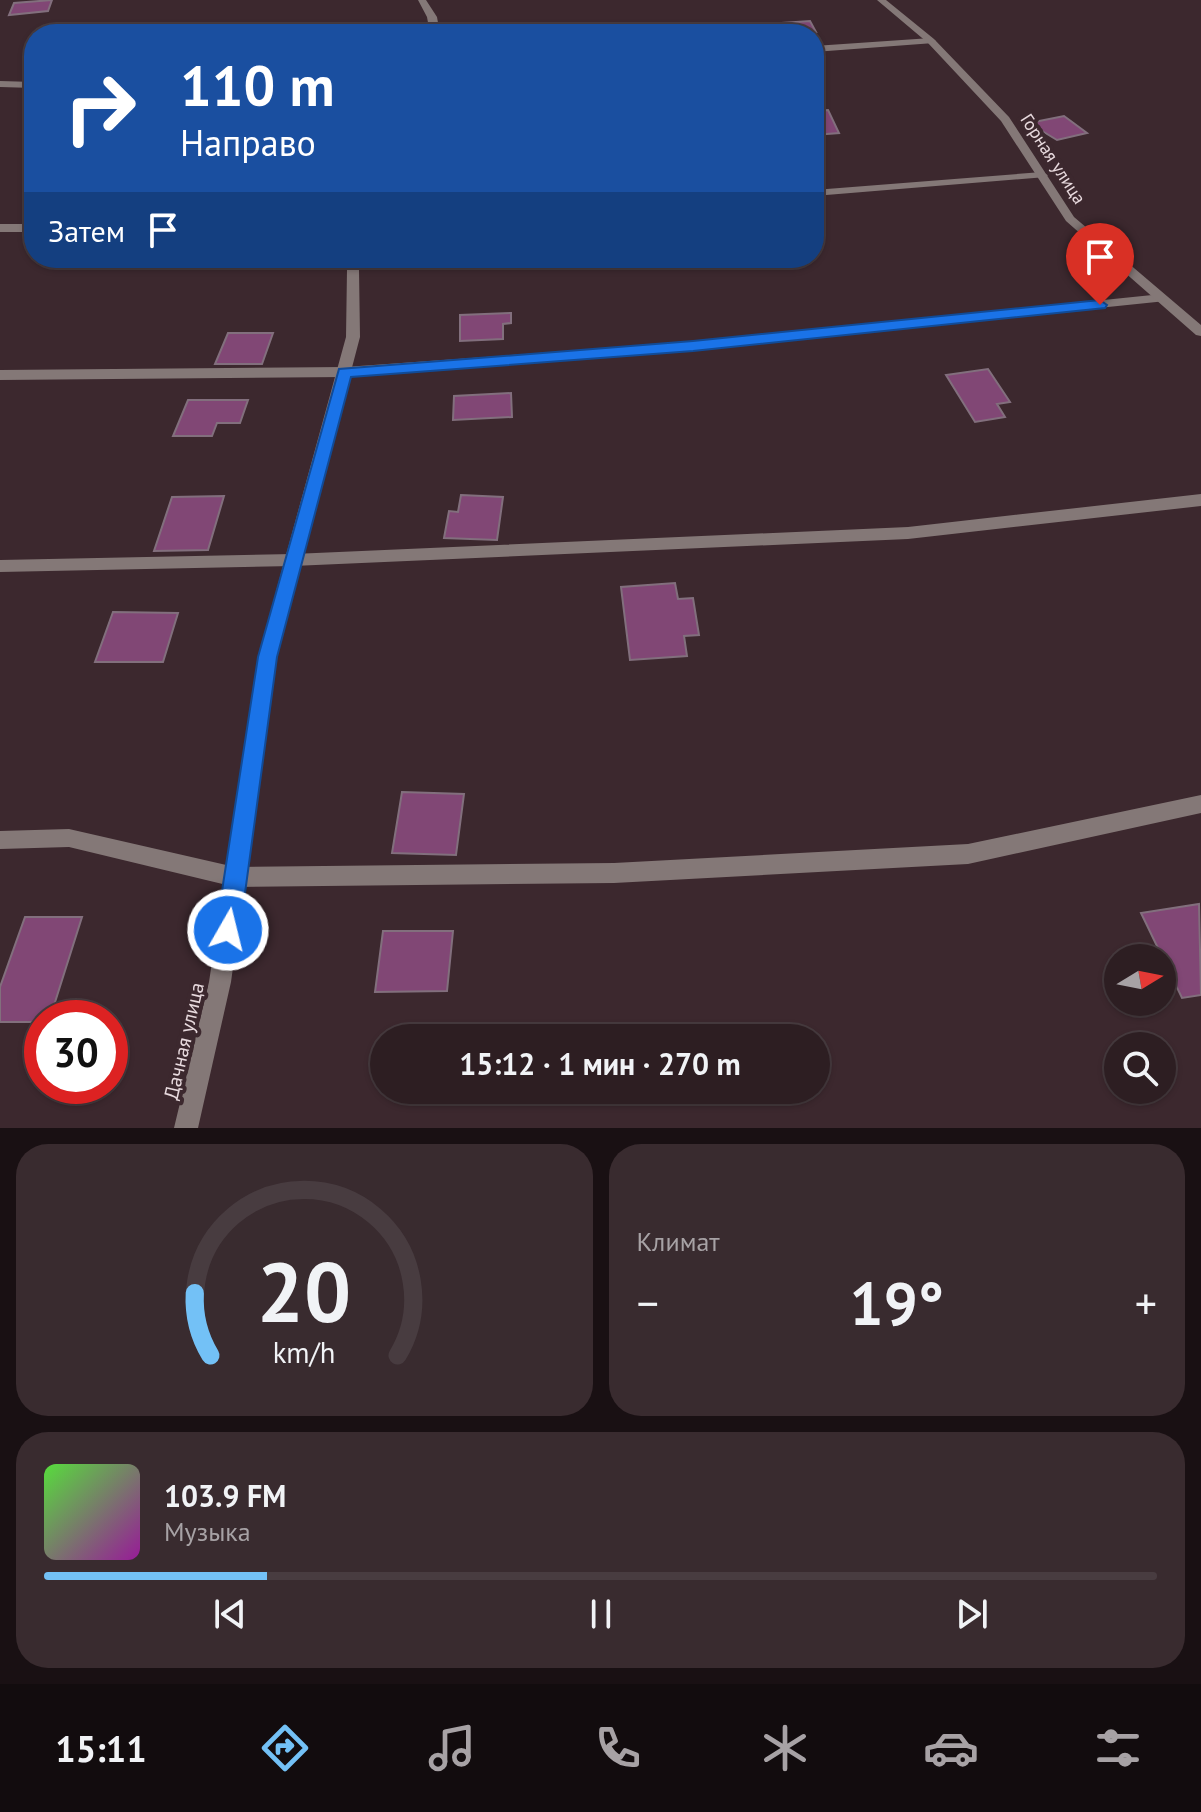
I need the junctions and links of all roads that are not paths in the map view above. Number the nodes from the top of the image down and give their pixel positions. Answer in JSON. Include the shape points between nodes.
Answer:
{"nodes":[{"id":1,"x":422,"y":0,"type":"edge"},
{"id":2,"x":881,"y":0,"type":"edge"},
{"id":3,"x":433,"y":24,"type":"edge"},
{"id":4,"x":931,"y":41,"type":"junction"},
{"id":5,"x":824,"y":48,"type":"edge"},
{"id":6,"x":0,"y":84,"type":"edge"},
{"id":7,"x":24,"y":85,"type":"edge"},
{"id":8,"x":1042,"y":175,"type":"junction"},
{"id":9,"x":824,"y":192,"type":"edge"},
{"id":10,"x":0,"y":228,"type":"edge"},
{"id":11,"x":24,"y":228,"type":"edge"},
{"id":12,"x":354,"y":268,"type":"edge"},
{"id":13,"x":1162,"y":298,"type":"junction"},
{"id":14,"x":1201,"y":332,"type":"edge"},
{"id":15,"x":345,"y":372,"type":"junction"},
{"id":16,"x":0,"y":375,"type":"edge"},
{"id":17,"x":1201,"y":500,"type":"edge"},
{"id":18,"x":293,"y":560,"type":"junction"},
{"id":19,"x":0,"y":566,"type":"edge"},
{"id":20,"x":1201,"y":804,"type":"edge"},
{"id":21,"x":0,"y":840,"type":"edge"},
{"id":22,"x":235,"y":877,"type":"junction"},
{"id":23,"x":186,"y":1128,"type":"edge"}],
"edges":[{"from":1,"to":3,"type":"street"},
{"from":2,"to":4,"type":"street","name":"Горная улица"},
{"from":4,"to":5,"type":"street"},
{"from":4,"to":8,"type":"street","name":"Горная улица","via":[[1005,119]]},
{"from":6,"to":7,"type":"street"},
{"from":8,"to":9,"type":"street"},
{"from":8,"to":13,"type":"street","name":"Горная улица","via":[[1070,219]]},
{"from":10,"to":11,"type":"street"},
{"from":12,"to":15,"type":"street","name":"Дачная улица","via":[[353,337]]},
{"from":13,"to":14,"type":"street","name":"Горная улица"},
{"from":13,"to":15,"type":"street","via":[[693,346]]},
{"from":15,"to":16,"type":"street"},
{"from":15,"to":18,"type":"street","name":"Дачная улица"},
{"from":17,"to":18,"type":"street","via":[[908,533]]},
{"from":18,"to":19,"type":"street"},
{"from":18,"to":22,"type":"street","name":"Дачная улица","via":[[267,657]]},
{"from":20,"to":22,"type":"street","via":[[968,854],[614,873]]},
{"from":21,"to":22,"type":"street","via":[[69,838]]},
{"from":22,"to":23,"type":"street","name":"Дачная улица","via":[[220,982]]}]}
